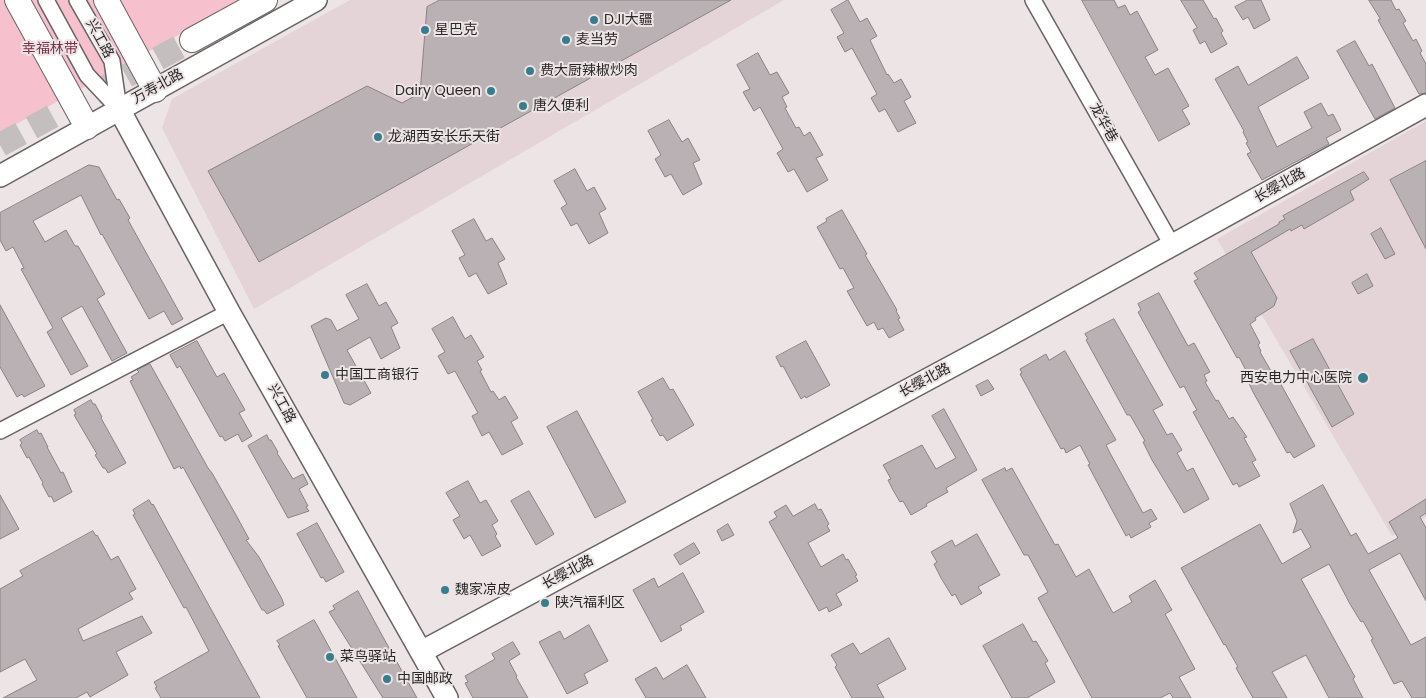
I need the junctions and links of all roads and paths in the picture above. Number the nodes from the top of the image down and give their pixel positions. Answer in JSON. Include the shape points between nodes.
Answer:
{"nodes":[{"id":1,"x":17,"y":0,"type":"edge"},
{"id":2,"x":46,"y":0,"type":"edge"},
{"id":3,"x":77,"y":0,"type":"edge"},
{"id":4,"x":106,"y":0,"type":"edge"},
{"id":5,"x":265,"y":0,"type":"edge"},
{"id":6,"x":316,"y":0,"type":"edge"},
{"id":7,"x":1033,"y":0,"type":"edge"},
{"id":8,"x":192,"y":40,"type":"tunnel mouth"},
{"id":9,"x":155,"y":90,"type":"junction"},
{"id":10,"x":1426,"y":105,"type":"edge"},
{"id":11,"x":119,"y":109,"type":"junction"},
{"id":12,"x":87,"y":127,"type":"junction"},
{"id":13,"x":0,"y":176,"type":"edge"},
{"id":14,"x":1172,"y":245,"type":"junction"},
{"id":15,"x":229,"y":312,"type":"junction"},
{"id":16,"x":0,"y":431,"type":"edge"},
{"id":17,"x":421,"y":652,"type":"junction"},
{"id":18,"x":447,"y":698,"type":"edge"}],
"edges":[{"from":1,"to":12,"type":"main road"},
{"from":2,"to":11,"type":"street","name":"兴工路","via":[[87,75]]},
{"from":3,"to":11,"type":"street","name":"兴工路","via":[[112,61]]},
{"from":4,"to":9,"type":"main road"},
{"from":5,"to":8,"type":"main road"},
{"from":6,"to":9,"type":"street","name":"万寿北路"},
{"from":7,"to":14,"type":"street","name":"龙华巷"},
{"from":9,"to":11,"type":"street","name":"万寿北路"},
{"from":10,"to":14,"type":"street","name":"长缨北路"},
{"from":11,"to":12,"type":"street","name":"万寿北路"},
{"from":11,"to":15,"type":"street","name":"兴工路"},
{"from":12,"to":13,"type":"street","name":"万寿北路"},
{"from":14,"to":17,"type":"street","name":"长缨北路"},
{"from":15,"to":16,"type":"street"},
{"from":15,"to":17,"type":"street","name":"兴工路"},
{"from":17,"to":18,"type":"street","name":"兴工路"}]}
